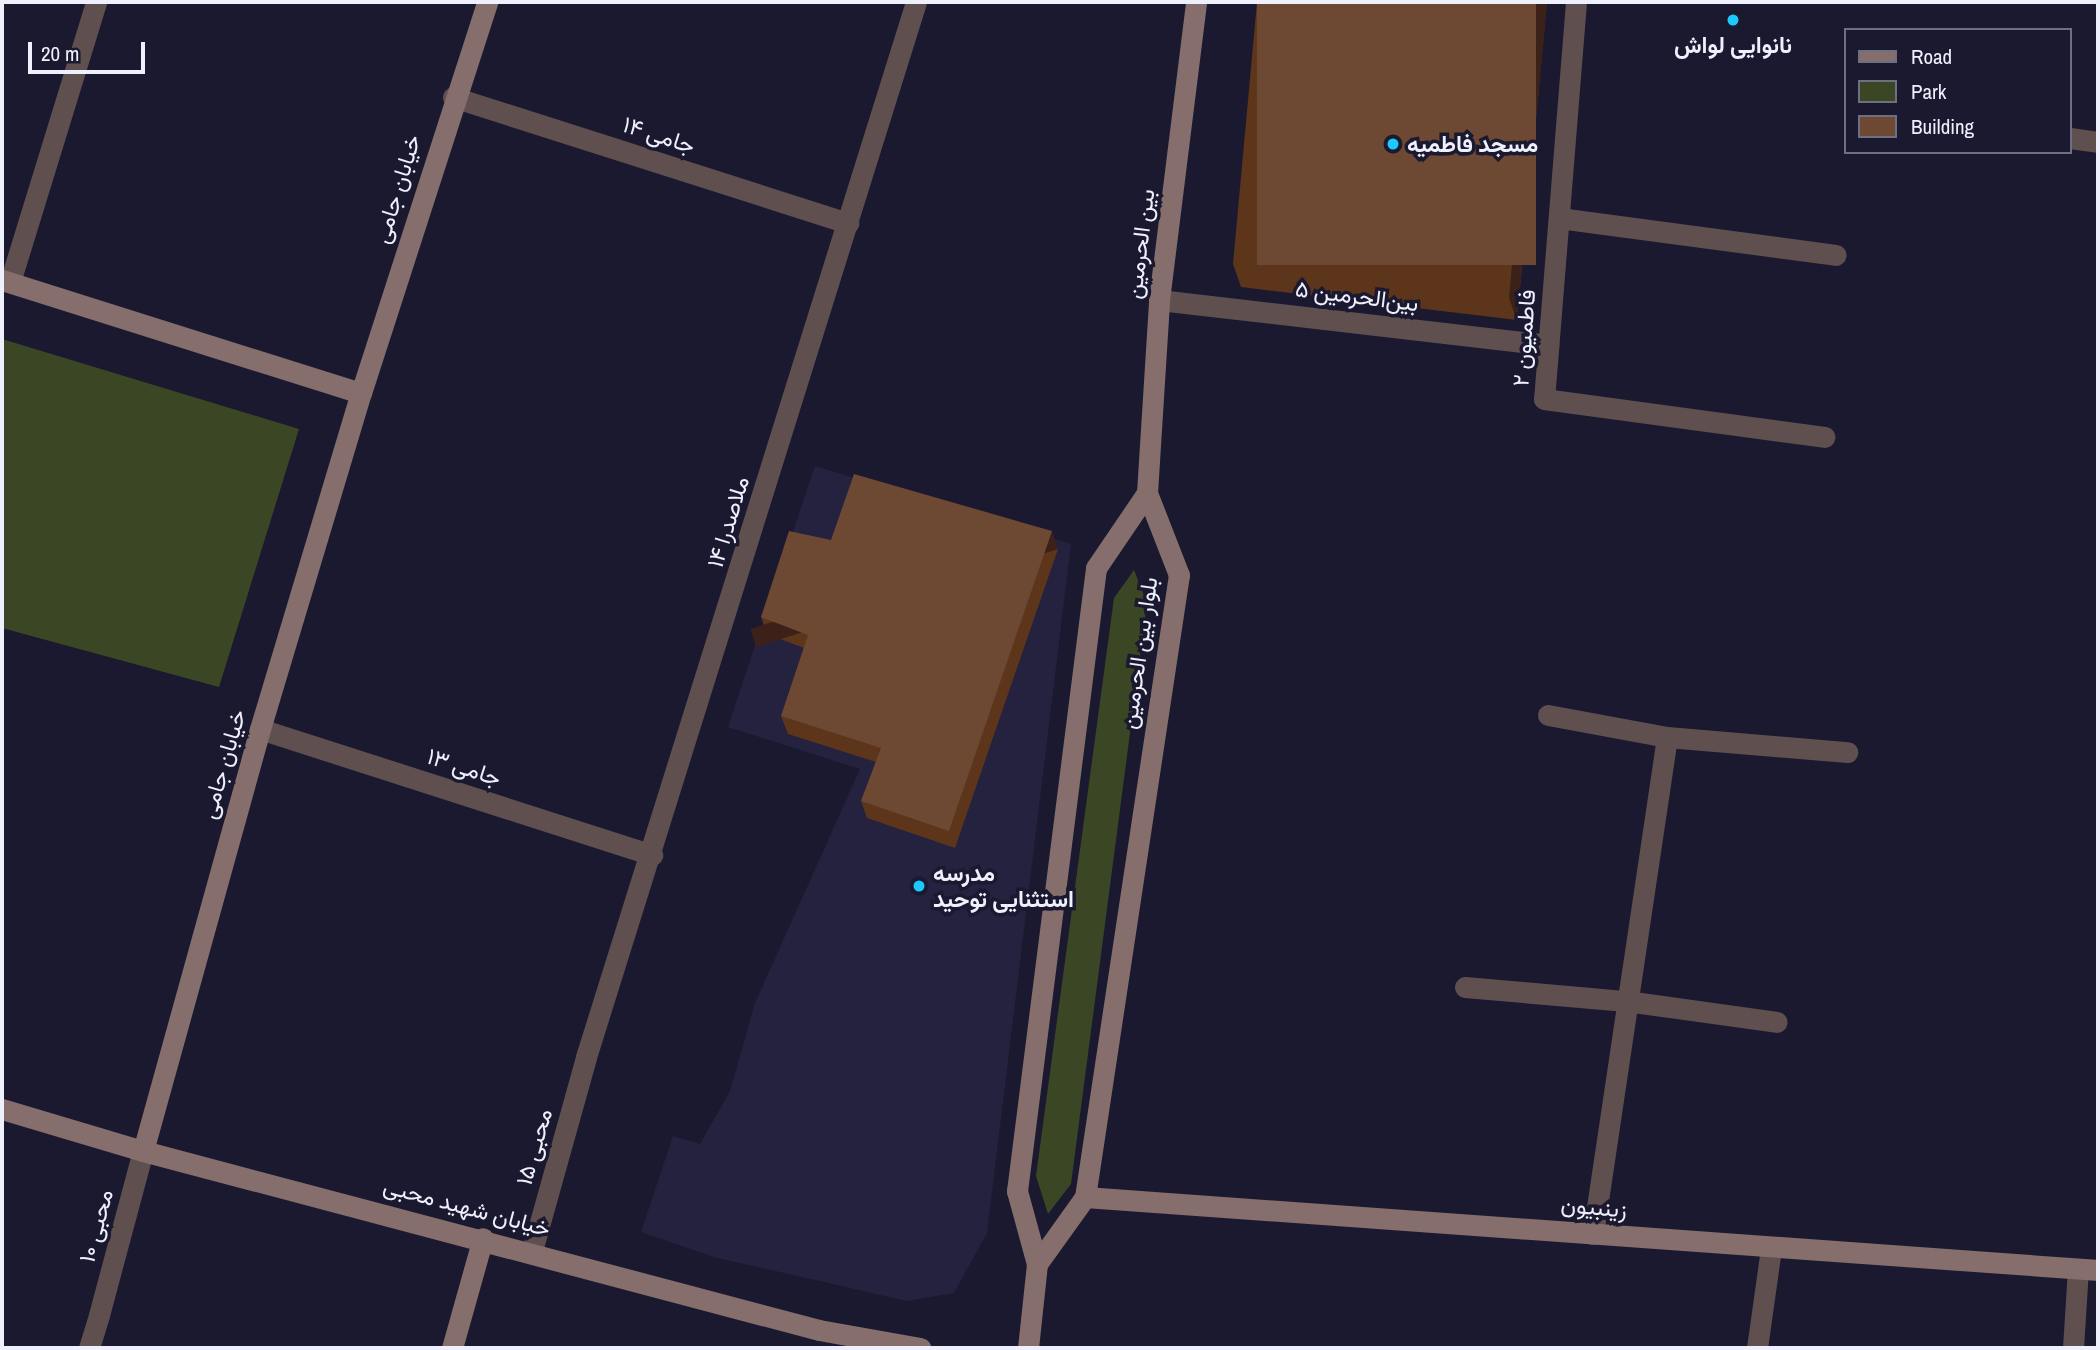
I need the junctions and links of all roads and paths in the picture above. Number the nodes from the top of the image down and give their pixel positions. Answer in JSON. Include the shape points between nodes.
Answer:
{"nodes":[{"id":1,"x":96,"y":2,"type":"edge"},
{"id":2,"x":487,"y":2,"type":"edge"},
{"id":3,"x":916,"y":2,"type":"edge"},
{"id":4,"x":1196,"y":2,"type":"edge"},
{"id":5,"x":1576,"y":2,"type":"edge"},
{"id":6,"x":453,"y":97,"type":"junction"},
{"id":7,"x":2072,"y":138,"type":"edge"},
{"id":8,"x":2098,"y":142,"type":"edge"},
{"id":9,"x":1559,"y":218,"type":"junction"},
{"id":10,"x":848,"y":223,"type":"junction"},
{"id":11,"x":1836,"y":255,"type":"dead end"},
{"id":12,"x":6,"y":281,"type":"edge"},
{"id":13,"x":1159,"y":300,"type":"junction"},
{"id":14,"x":1549,"y":345,"type":"junction"},
{"id":15,"x":361,"y":393,"type":"junction"},
{"id":16,"x":1824,"y":437,"type":"dead end"},
{"id":17,"x":1147,"y":493,"type":"junction"},
{"id":18,"x":1548,"y":715,"type":"dead end"},
{"id":19,"x":260,"y":729,"type":"junction"},
{"id":20,"x":1667,"y":737,"type":"junction"},
{"id":21,"x":1847,"y":752,"type":"dead end"},
{"id":22,"x":652,"y":855,"type":"junction"},
{"id":23,"x":1465,"y":987,"type":"dead end"},
{"id":24,"x":1626,"y":1001,"type":"junction"},
{"id":25,"x":1777,"y":1023,"type":"dead end"},
{"id":26,"x":586,"y":1057,"type":"joint"},
{"id":27,"x":2,"y":1109,"type":"edge"},
{"id":28,"x":144,"y":1151,"type":"junction"},
{"id":29,"x":1085,"y":1198,"type":"junction"},
{"id":30,"x":1593,"y":1234,"type":"junction"},
{"id":31,"x":483,"y":1238,"type":"junction"},
{"id":32,"x":1771,"y":1248,"type":"junction"},
{"id":33,"x":532,"y":1251,"type":"junction"},
{"id":34,"x":1037,"y":1264,"type":"junction"},
{"id":35,"x":2088,"y":1270,"type":"edge"},
{"id":36,"x":89,"y":1348,"type":"edge"},
{"id":37,"x":452,"y":1348,"type":"edge"},
{"id":38,"x":920,"y":1348,"type":"edge"},
{"id":39,"x":1028,"y":1348,"type":"edge"},
{"id":40,"x":1757,"y":1348,"type":"edge"},
{"id":41,"x":2073,"y":1348,"type":"edge"}],
"edges":[{"from":1,"to":12,"type":"street"},
{"from":2,"to":6,"type":"main road","name":"خیابان جامی"},
{"from":3,"to":10,"type":"street","name":"ملاصدرا ۱۴"},
{"from":4,"to":13,"type":"main road","name":"بین الحرمین"},
{"from":5,"to":9,"type":"street","name":"فاطمیون ۲"},
{"from":6,"to":10,"type":"street","name":"جامی ۱۴"},
{"from":6,"to":15,"type":"main road","name":"خیابان جامی"},
{"from":7,"to":8,"type":"street"},
{"from":9,"to":11,"type":"street"},
{"from":9,"to":14,"type":"street","name":"فاطمیون ۲"},
{"from":10,"to":22,"type":"street","name":"ملاصدرا ۱۴"},
{"from":12,"to":15,"type":"main road"},
{"from":13,"to":14,"type":"street","name":"بین‌الحرمین ۵"},
{"from":13,"to":17,"type":"main road","name":"بین الحرمین"},
{"from":14,"to":16,"type":"street","name":"فاطمیون ۲","via":[[1544,399]]},
{"from":15,"to":19,"type":"main road","name":"خیابان جامی"},
{"from":17,"to":29,"type":"main road","name":"بلوار بین الحرمین","via":[[1179,575]]},
{"from":17,"to":34,"type":"main road","via":[[1096,568],[1017,1191]]},
{"from":18,"to":20,"type":"street"},
{"from":19,"to":22,"type":"street","name":"جامی ۱۳"},
{"from":19,"to":28,"type":"main road","name":"خیابان جامی"},
{"from":20,"to":21,"type":"street"},
{"from":20,"to":24,"type":"street"},
{"from":22,"to":26,"type":"street","name":"ملاصدرا ۱۴"},
{"from":23,"to":24,"type":"street"},
{"from":24,"to":25,"type":"street"},
{"from":24,"to":30,"type":"street"},
{"from":26,"to":33,"type":"street","name":"محبی ۱۵"},
{"from":27,"to":28,"type":"main road","name":"خیابان شهید محبی"},
{"from":28,"to":31,"type":"main road","name":"خیابان شهید محبی"},
{"from":28,"to":36,"type":"street","name":"محبی ۱۰"},
{"from":29,"to":30,"type":"main road","name":"زینبیون"},
{"from":29,"to":34,"type":"main road","name":"بلوار بین الحرمین"},
{"from":30,"to":32,"type":"main road","name":"زینبیون"},
{"from":31,"to":33,"type":"main road","name":"خیابان شهید محبی"},
{"from":31,"to":37,"type":"main road"},
{"from":32,"to":35,"type":"main road","name":"زینبیون"},
{"from":32,"to":40,"type":"street"},
{"from":33,"to":38,"type":"main road","name":"خیابان شهید محبی","via":[[819,1330]]},
{"from":34,"to":39,"type":"main road"},
{"from":35,"to":41,"type":"street"}]}
